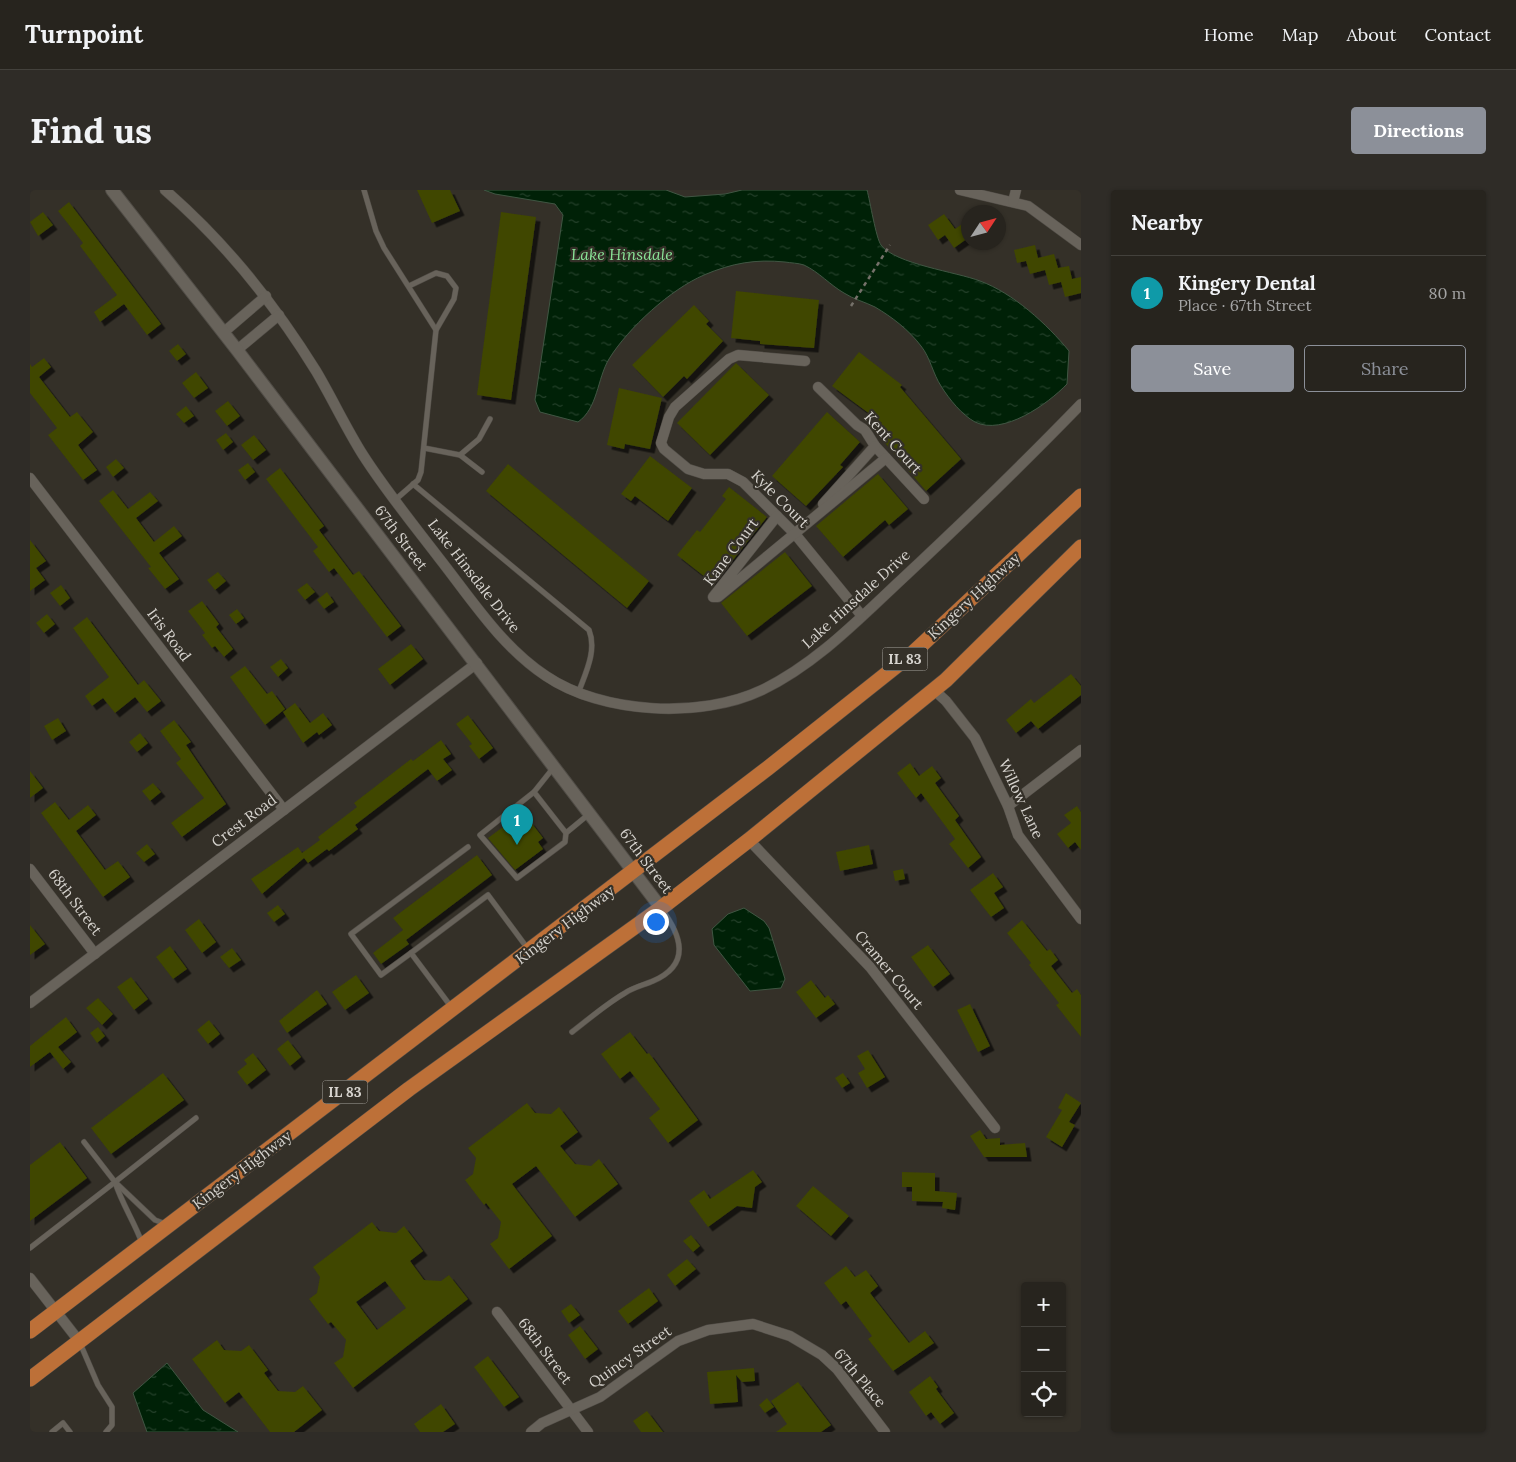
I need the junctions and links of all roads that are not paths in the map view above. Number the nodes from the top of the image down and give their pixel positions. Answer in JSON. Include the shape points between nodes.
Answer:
{"nodes":[{"id":1,"x":112,"y":190,"type":"edge"},
{"id":2,"x":165,"y":190,"type":"edge"},
{"id":3,"x":364,"y":190,"type":"edge"},
{"id":4,"x":960,"y":190,"type":"edge"},
{"id":5,"x":1016,"y":190,"type":"edge"},
{"id":6,"x":1013,"y":202,"type":"junction"},
{"id":7,"x":1081,"y":245,"type":"edge"},
{"id":8,"x":409,"y":286,"type":"junction"},
{"id":9,"x":266,"y":296,"type":"junction"},
{"id":10,"x":279,"y":315,"type":"junction"},
{"id":11,"x":436,"y":330,"type":"junction"},
{"id":12,"x":224,"y":332,"type":"junction"},
{"id":13,"x":237,"y":350,"type":"junction"},
{"id":14,"x":804,"y":361,"type":"dead end"},
{"id":15,"x":818,"y":387,"type":"dead end"},
{"id":16,"x":1081,"y":404,"type":"edge"},
{"id":17,"x":490,"y":420,"type":"dead end"},
{"id":18,"x":875,"y":446,"type":"junction"},
{"id":19,"x":424,"y":448,"type":"junction"},
{"id":20,"x":460,"y":455,"type":"junction"},
{"id":21,"x":886,"y":458,"type":"junction"},
{"id":22,"x":482,"y":472,"type":"dead end"},
{"id":23,"x":30,"y":478,"type":"edge"},
{"id":24,"x":412,"y":484,"type":"junction"},
{"id":25,"x":1081,"y":496,"type":"edge"},
{"id":26,"x":924,"y":499,"type":"dead end"},
{"id":27,"x":395,"y":500,"type":"junction"},
{"id":28,"x":777,"y":516,"type":"junction"},
{"id":29,"x":795,"y":534,"type":"junction"},
{"id":30,"x":1081,"y":547,"type":"edge"},
{"id":31,"x":862,"y":616,"type":"junction"},
{"id":32,"x":477,"y":663,"type":"junction"},
{"id":33,"x":934,"y":690,"type":"junction"},
{"id":34,"x":579,"y":691,"type":"junction"},
{"id":35,"x":1081,"y":750,"type":"edge"},
{"id":36,"x":555,"y":767,"type":"junction"},
{"id":37,"x":534,"y":792,"type":"junction"},
{"id":38,"x":1008,"y":806,"type":"junction"},
{"id":39,"x":284,"y":810,"type":"junction"},
{"id":40,"x":590,"y":814,"type":"junction"},
{"id":41,"x":566,"y":833,"type":"junction"},
{"id":42,"x":749,"y":840,"type":"junction"},
{"id":43,"x":468,"y":847,"type":"dead end"},
{"id":44,"x":30,"y":868,"type":"edge"},
{"id":45,"x":634,"y":872,"type":"junction"},
{"id":46,"x":661,"y":908,"type":"junction"},
{"id":47,"x":1081,"y":919,"type":"edge"},
{"id":48,"x":530,"y":951,"type":"junction"},
{"id":49,"x":411,"y":953,"type":"junction"},
{"id":50,"x":96,"y":954,"type":"junction"},
{"id":51,"x":30,"y":1003,"type":"edge"},
{"id":52,"x":453,"y":1009,"type":"junction"},
{"id":53,"x":572,"y":1032,"type":"dead end"},
{"id":54,"x":196,"y":1118,"type":"dead end"},
{"id":55,"x":995,"y":1128,"type":"dead end"},
{"id":56,"x":84,"y":1142,"type":"dead end"},
{"id":57,"x":115,"y":1182,"type":"junction"},
{"id":58,"x":169,"y":1225,"type":"junction"},
{"id":59,"x":142,"y":1245,"type":"junction"},
{"id":60,"x":30,"y":1248,"type":"edge"},
{"id":61,"x":30,"y":1278,"type":"edge"},
{"id":62,"x":56,"y":1311,"type":"junction"},
{"id":63,"x":497,"y":1312,"type":"dead end"},
{"id":64,"x":753,"y":1324,"type":"joint"},
{"id":65,"x":30,"y":1331,"type":"edge"},
{"id":66,"x":79,"y":1341,"type":"junction"},
{"id":67,"x":30,"y":1379,"type":"edge"},
{"id":68,"x":571,"y":1410,"type":"junction"},
{"id":69,"x":52,"y":1432,"type":"edge"},
{"id":70,"x":70,"y":1432,"type":"edge"},
{"id":71,"x":106,"y":1432,"type":"edge"},
{"id":72,"x":531,"y":1432,"type":"edge"},
{"id":73,"x":588,"y":1432,"type":"edge"},
{"id":74,"x":885,"y":1432,"type":"edge"}],
"edges":[{"from":1,"to":12,"type":"street","name":"67th Street"},
{"from":2,"to":9,"type":"street","name":"Lake Hinsdale Drive","via":[[238,261]]},
{"from":3,"to":8,"type":"lane","via":[[376,231]]},
{"from":4,"to":6,"type":"street"},
{"from":5,"to":6,"type":"street"},
{"from":6,"to":7,"type":"street","via":[[1028,206]]},
{"from":8,"to":11,"type":"lane"},
{"from":8,"to":11,"type":"lane","via":[[436,273],[448,276],[456,288],[454,299]]},
{"from":9,"to":10,"type":"street","name":"Lake Hinsdale Drive"},
{"from":9,"to":12,"type":"street"},
{"from":10,"to":13,"type":"street"},
{"from":10,"to":27,"type":"street","name":"Lake Hinsdale Drive","via":[[316,371],[362,454]]},
{"from":11,"to":19,"type":"lane"},
{"from":12,"to":13,"type":"street","name":"67th Street"},
{"from":13,"to":32,"type":"street","name":"67th Street"},
{"from":14,"to":28,"type":"street","name":"Kyle Court","via":[[738,355],[729,359],[675,407],[662,443],[688,469],[704,474],[728,474],[744,482]]},
{"from":15,"to":18,"type":"street","name":"Kent Court","via":[[865,430]]},
{"from":16,"to":31,"type":"street","name":"Lake Hinsdale Drive","via":[[1016,471]]},
{"from":17,"to":20,"type":"lane","via":[[479,439]]},
{"from":18,"to":21,"type":"street","name":"Kent Court"},
{"from":18,"to":29,"type":"street","name":"Kane Court"},
{"from":19,"to":20,"type":"lane"},
{"from":19,"to":24,"type":"lane","via":[[421,472]]},
{"from":20,"to":22,"type":"lane"},
{"from":21,"to":26,"type":"street","name":"Kent Court"},
{"from":21,"to":29,"type":"street","name":"Kane Court"},
{"from":23,"to":39,"type":"street","name":"Iris Road"},
{"from":24,"to":27,"type":"lane"},
{"from":24,"to":34,"type":"lane","via":[[589,630],[593,640],[592,653]]},
{"from":25,"to":45,"type":"highway","name":"Kingery Highway","number":"IL 83","via":[[914,652]]},
{"from":27,"to":34,"type":"street","name":"Lake Hinsdale Drive","via":[[498,635],[548,678]]},
{"from":28,"to":29,"type":"street","name":"Kyle Court"},
{"from":28,"to":29,"type":"street","name":"Kane Court","via":[[713,598]]},
{"from":29,"to":31,"type":"street","name":"Kyle Court"},
{"from":30,"to":33,"type":"highway","number":"IL 83"},
{"from":31,"to":34,"type":"street","name":"Lake Hinsdale Drive","via":[[789,674],[761,690],[728,702],[697,708],[644,708],[614,704]]},
{"from":32,"to":36,"type":"street","name":"67th Street"},
{"from":32,"to":39,"type":"street","name":"Crest Road"},
{"from":33,"to":38,"type":"street","name":"Willow Lane","via":[[975,738]]},
{"from":33,"to":42,"type":"highway","number":"IL 83"},
{"from":35,"to":38,"type":"street"},
{"from":36,"to":37,"type":"lane"},
{"from":36,"to":40,"type":"street","name":"67th Street"},
{"from":37,"to":41,"type":"lane"},
{"from":37,"to":41,"type":"lane","via":[[480,835],[517,878],[565,842]]},
{"from":38,"to":47,"type":"street","name":"Willow Lane","via":[[1018,835]]},
{"from":39,"to":50,"type":"street","name":"Crest Road"},
{"from":40,"to":41,"type":"lane"},
{"from":40,"to":45,"type":"street","name":"67th Street"},
{"from":42,"to":46,"type":"highway","number":"IL 83"},
{"from":42,"to":55,"type":"street","name":"Cramer Court","via":[[870,967]]},
{"from":43,"to":49,"type":"lane","via":[[351,934],[381,975]]},
{"from":44,"to":50,"type":"street","name":"68th Street"},
{"from":45,"to":46,"type":"street","name":"67th Street"},
{"from":45,"to":48,"type":"highway","name":"Kingery Highway","number":"IL 83"},
{"from":46,"to":53,"type":"lane","via":[[679,937],[680,948],[674,965],[660,978],[624,993]]},
{"from":46,"to":66,"type":"highway","number":"IL 83","via":[[409,1089]]},
{"from":48,"to":49,"type":"lane","via":[[488,895]]},
{"from":48,"to":52,"type":"highway","name":"Kingery Highway","number":"IL 83"},
{"from":49,"to":52,"type":"lane"},
{"from":50,"to":51,"type":"street","name":"Crest Road"},
{"from":52,"to":58,"type":"highway","name":"Kingery Highway","number":"IL 83"},
{"from":54,"to":57,"type":"lane"},
{"from":56,"to":57,"type":"lane"},
{"from":57,"to":58,"type":"lane","via":[[155,1220]]},
{"from":57,"to":59,"type":"lane"},
{"from":57,"to":60,"type":"lane"},
{"from":58,"to":59,"type":"highway","name":"Kingery Highway","number":"IL 83"},
{"from":59,"to":62,"type":"highway","name":"Kingery Highway","number":"IL 83"},
{"from":61,"to":62,"type":"street"},
{"from":62,"to":65,"type":"highway","name":"Kingery Highway","number":"IL 83"},
{"from":62,"to":66,"type":"street"},
{"from":63,"to":68,"type":"street","name":"68th Street"},
{"from":64,"to":68,"type":"street","name":"Quincy Street","via":[[708,1330],[678,1341],[600,1398]]},
{"from":64,"to":74,"type":"street","name":"67th Place","via":[[790,1336],[822,1355],[837,1369]]},
{"from":66,"to":67,"type":"highway","number":"IL 83"},
{"from":66,"to":71,"type":"lane","via":[[98,1385],[112,1407],[112,1425]]},
{"from":68,"to":72,"type":"street","name":"Quincy Street","via":[[542,1423]]},
{"from":68,"to":73,"type":"street","name":"68th Street"},
{"from":69,"to":70,"type":"lane","via":[[63,1424]]}]}
